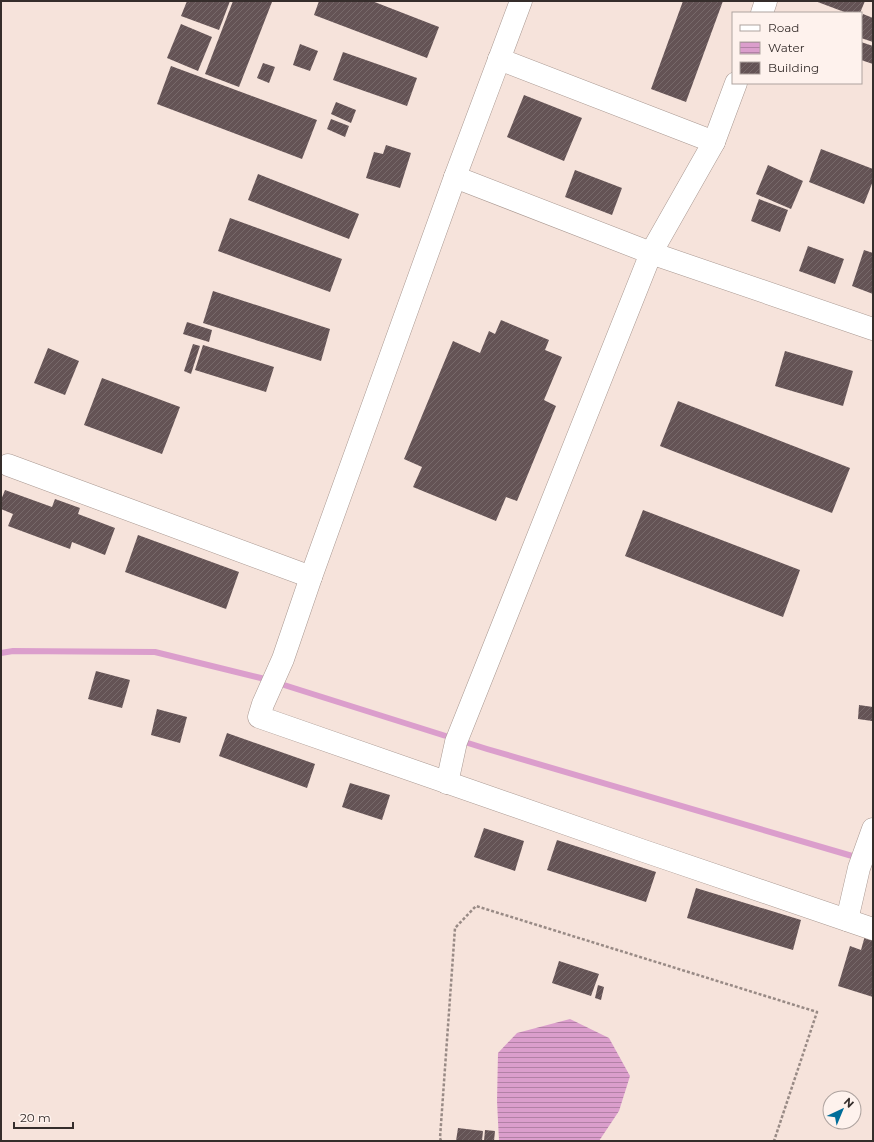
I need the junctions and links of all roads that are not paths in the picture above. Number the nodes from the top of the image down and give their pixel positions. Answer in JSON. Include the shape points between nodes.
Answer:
{"nodes":[{"id":1,"x":521,"y":1,"type":"edge"},
{"id":2,"x":766,"y":1,"type":"edge"},
{"id":3,"x":762,"y":12,"type":"edge"},
{"id":4,"x":499,"y":59,"type":"junction"},
{"id":5,"x":736,"y":84,"type":"edge"},
{"id":6,"x":714,"y":142,"type":"junction"},
{"id":7,"x":455,"y":177,"type":"junction"},
{"id":8,"x":651,"y":253,"type":"junction"},
{"id":9,"x":873,"y":329,"type":"edge"},
{"id":10,"x":8,"y":465,"type":"dead end"},
{"id":11,"x":310,"y":577,"type":"junction"},
{"id":12,"x":447,"y":783,"type":"junction"},
{"id":13,"x":871,"y":834,"type":"edge"},
{"id":14,"x":847,"y":920,"type":"junction"},
{"id":15,"x":873,"y":929,"type":"edge"}],
"edges":[{"from":1,"to":4,"type":"lane"},
{"from":2,"to":3,"type":"lane"},
{"from":4,"to":6,"type":"lane"},
{"from":4,"to":7,"type":"lane"},
{"from":5,"to":6,"type":"lane"},
{"from":6,"to":8,"type":"lane"},
{"from":7,"to":8,"type":"lane"},
{"from":7,"to":11,"type":"lane"},
{"from":8,"to":9,"type":"lane"},
{"from":8,"to":12,"type":"lane","via":[[456,742]]},
{"from":10,"to":11,"type":"lane"},
{"from":11,"to":12,"type":"lane","via":[[283,659],[259,717]]},
{"from":12,"to":14,"type":"lane"},
{"from":13,"to":14,"type":"lane","via":[[859,868]]},
{"from":14,"to":15,"type":"lane"}]}
